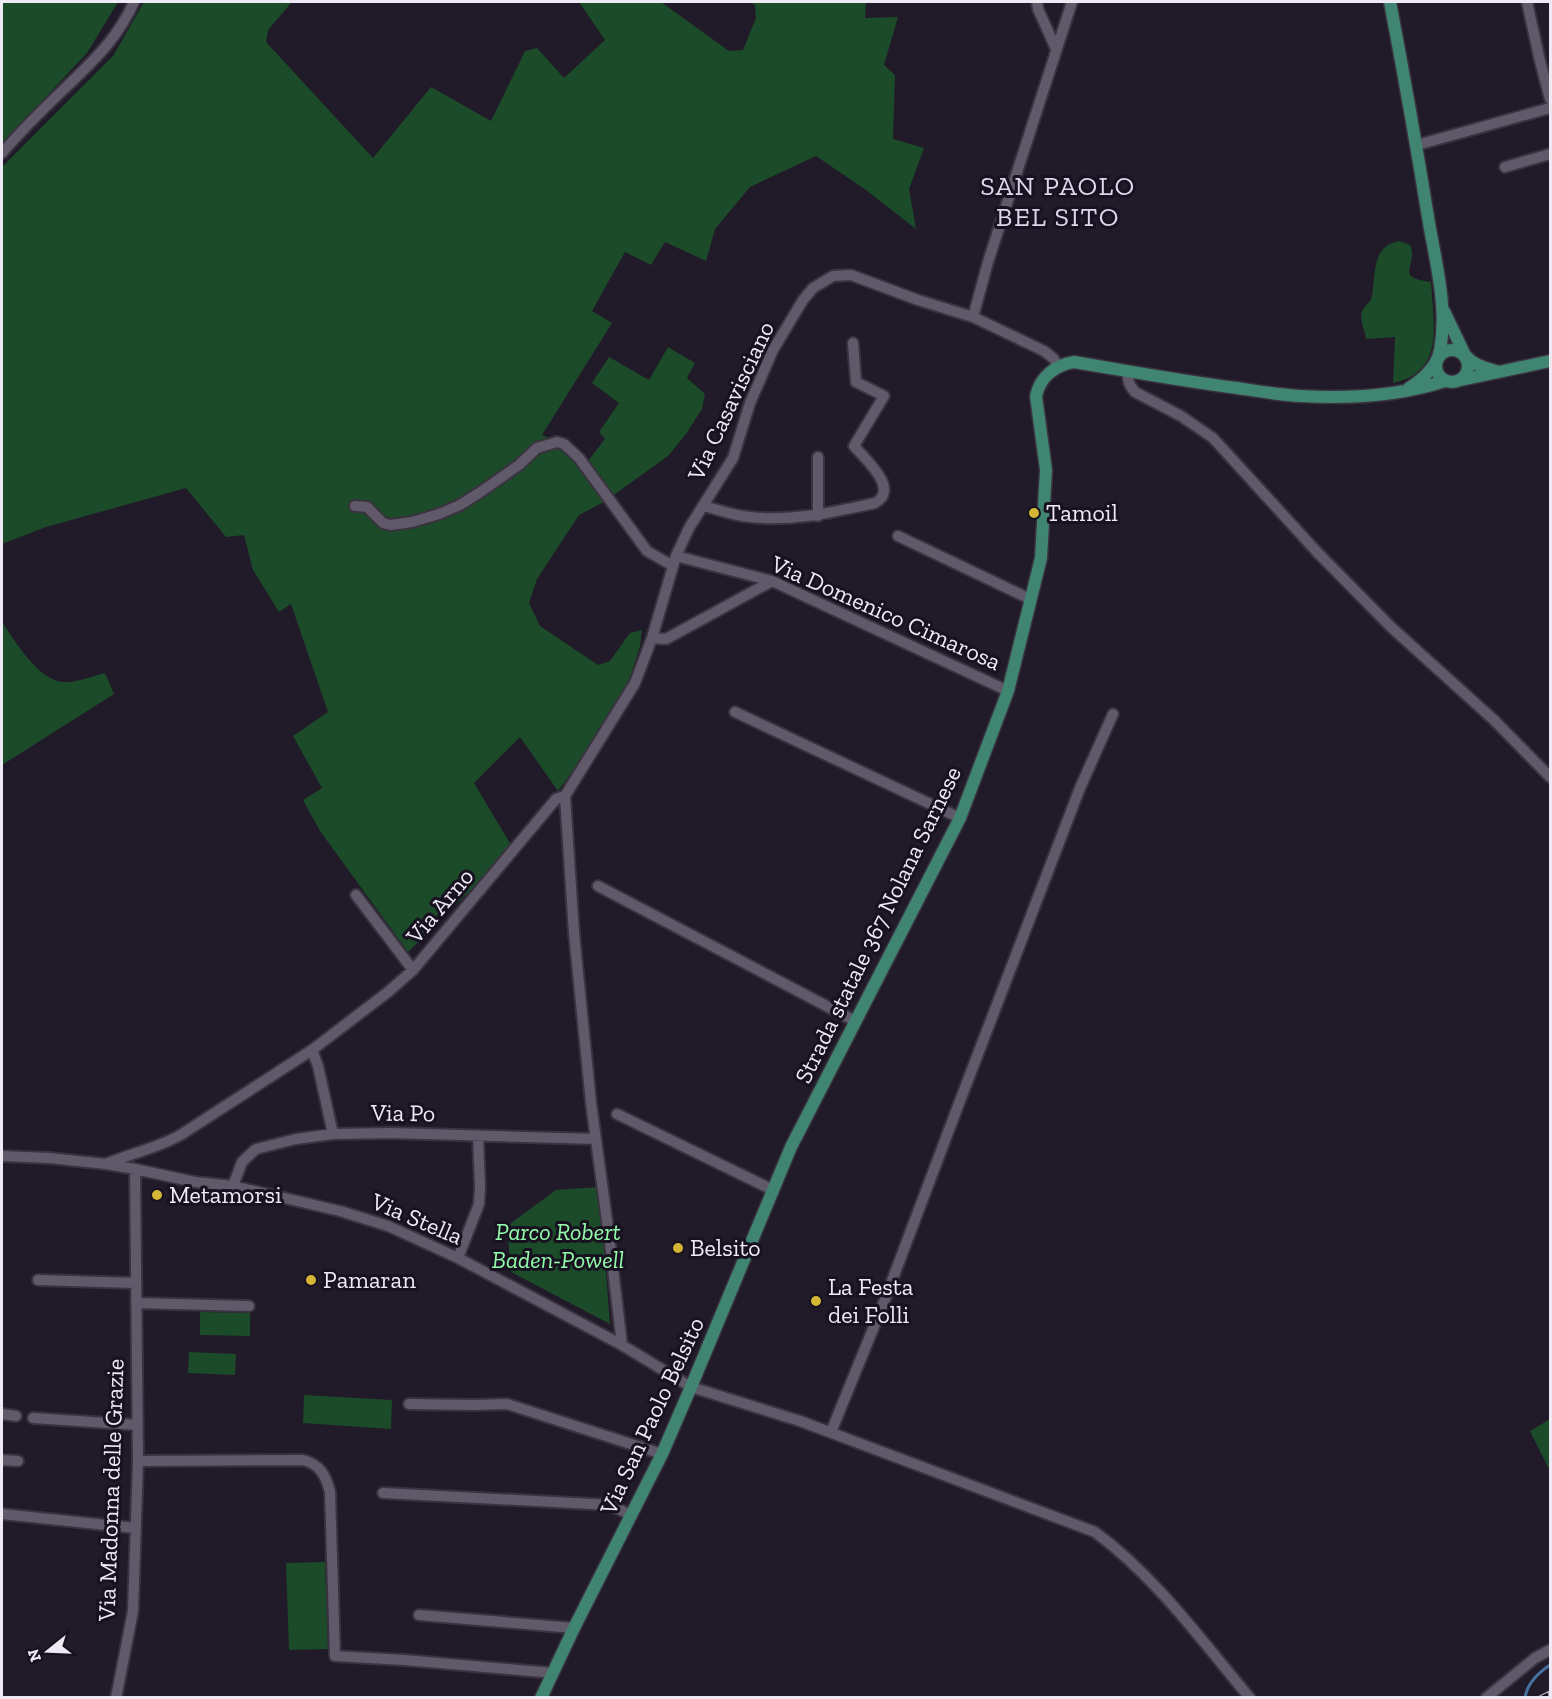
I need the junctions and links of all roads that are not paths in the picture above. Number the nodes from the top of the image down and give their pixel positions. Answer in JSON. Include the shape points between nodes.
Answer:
{"nodes":[{"id":1,"x":134,"y":2,"type":"edge"},
{"id":2,"x":1037,"y":2,"type":"edge"},
{"id":3,"x":1072,"y":2,"type":"edge"},
{"id":4,"x":1390,"y":2,"type":"edge"},
{"id":5,"x":1527,"y":2,"type":"edge"},
{"id":6,"x":1056,"y":50,"type":"junction"},
{"id":7,"x":1551,"y":99,"type":"edge"},
{"id":8,"x":1551,"y":108,"type":"edge"},
{"id":9,"x":1417,"y":145,"type":"junction"},
{"id":10,"x":2,"y":153,"type":"edge"},
{"id":11,"x":1551,"y":154,"type":"edge"},
{"id":12,"x":1505,"y":167,"type":"dead end"},
{"id":13,"x":1443,"y":310,"type":"junction"},
{"id":14,"x":973,"y":317,"type":"junction"},
{"id":15,"x":853,"y":343,"type":"dead end"},
{"id":16,"x":1465,"y":355,"type":"junction"},
{"id":17,"x":1437,"y":360,"type":"junction"},
{"id":18,"x":1551,"y":361,"type":"edge"},
{"id":19,"x":1059,"y":367,"type":"junction"},
{"id":20,"x":1128,"y":372,"type":"junction"},
{"id":21,"x":1500,"y":372,"type":"junction"},
{"id":22,"x":1461,"y":380,"type":"junction"},
{"id":23,"x":1445,"y":381,"type":"junction"},
{"id":24,"x":1406,"y":391,"type":"junction"},
{"id":25,"x":818,"y":457,"type":"dead end"},
{"id":26,"x":355,"y":506,"type":"dead end"},
{"id":27,"x":704,"y":506,"type":"junction"},
{"id":28,"x":818,"y":516,"type":"junction"},
{"id":29,"x":898,"y":536,"type":"dead end"},
{"id":30,"x":674,"y":561,"type":"junction"},
{"id":31,"x":772,"y":581,"type":"junction"},
{"id":32,"x":1030,"y":599,"type":"junction"},
{"id":33,"x":652,"y":639,"type":"junction"},
{"id":34,"x":1008,"y":691,"type":"junction"},
{"id":35,"x":735,"y":712,"type":"dead end"},
{"id":36,"x":1113,"y":714,"type":"dead end"},
{"id":37,"x":1551,"y":777,"type":"edge"},
{"id":38,"x":565,"y":796,"type":"junction"},
{"id":39,"x":960,"y":818,"type":"junction"},
{"id":40,"x":598,"y":886,"type":"dead end"},
{"id":41,"x":356,"y":895,"type":"dead end"},
{"id":42,"x":413,"y":970,"type":"junction"},
{"id":43,"x":855,"y":1022,"type":"junction"},
{"id":44,"x":312,"y":1050,"type":"junction"},
{"id":45,"x":617,"y":1114,"type":"dead end"},
{"id":46,"x":333,"y":1134,"type":"junction"},
{"id":47,"x":477,"y":1136,"type":"junction"},
{"id":48,"x":597,"y":1139,"type":"junction"},
{"id":49,"x":791,"y":1147,"type":"joint"},
{"id":50,"x":2,"y":1156,"type":"edge"},
{"id":51,"x":106,"y":1164,"type":"junction"},
{"id":52,"x":135,"y":1169,"type":"junction"},
{"id":53,"x":233,"y":1186,"type":"junction"},
{"id":54,"x":773,"y":1190,"type":"junction"},
{"id":55,"x":458,"y":1258,"type":"junction"},
{"id":56,"x":38,"y":1280,"type":"dead end"},
{"id":57,"x":136,"y":1282,"type":"junction"},
{"id":58,"x":136,"y":1303,"type":"junction"},
{"id":59,"x":249,"y":1306,"type":"dead end"},
{"id":60,"x":622,"y":1345,"type":"junction"},
{"id":61,"x":691,"y":1387,"type":"junction"},
{"id":62,"x":410,"y":1404,"type":"dead end"},
{"id":63,"x":2,"y":1414,"type":"edge"},
{"id":64,"x":16,"y":1416,"type":"dead end"},
{"id":65,"x":33,"y":1418,"type":"dead end"},
{"id":66,"x":138,"y":1425,"type":"junction"},
{"id":67,"x":831,"y":1432,"type":"junction"},
{"id":68,"x":662,"y":1454,"type":"junction"},
{"id":69,"x":2,"y":1460,"type":"edge"},
{"id":70,"x":18,"y":1461,"type":"dead end"},
{"id":71,"x":138,"y":1461,"type":"junction"},
{"id":72,"x":384,"y":1493,"type":"dead end"},
{"id":73,"x":2,"y":1514,"type":"edge"},
{"id":74,"x":631,"y":1515,"type":"junction"},
{"id":75,"x":135,"y":1528,"type":"junction"},
{"id":76,"x":419,"y":1615,"type":"dead end"},
{"id":77,"x":574,"y":1628,"type":"junction"},
{"id":78,"x":1551,"y":1650,"type":"edge"},
{"id":79,"x":553,"y":1673,"type":"junction"},
{"id":80,"x":116,"y":1698,"type":"edge"},
{"id":81,"x":542,"y":1698,"type":"edge"},
{"id":82,"x":1250,"y":1698,"type":"edge"},
{"id":83,"x":1486,"y":1698,"type":"edge"}],
"edges":[{"from":1,"to":10,"type":"street","via":[[119,31],[100,55]]},
{"from":2,"to":6,"type":"street"},
{"from":3,"to":6,"type":"street"},
{"from":4,"to":9,"type":"main road"},
{"from":5,"to":7,"type":"street"},
{"from":6,"to":14,"type":"street"},
{"from":8,"to":9,"type":"street"},
{"from":9,"to":13,"type":"main road"},
{"from":11,"to":12,"type":"street"},
{"from":13,"to":16,"type":"main road"},
{"from":13,"to":17,"type":"main road"},
{"from":14,"to":19,"type":"street","name":"Via Casavisciano","via":[[1044,351]]},
{"from":14,"to":27,"type":"street","name":"Via Casavisciano","via":[[851,275],[833,276],[813,288],[773,350],[750,403],[733,458]]},
{"from":15,"to":28,"type":"street","via":[[856,382],[884,396],[854,446],[880,477],[884,495],[875,503]]},
{"from":16,"to":17,"type":"main road","via":[[1452,350],[1443,352]]},
{"from":16,"to":21,"type":"main road","via":[[1474,364]]},
{"from":16,"to":22,"type":"main road","via":[[1468,369]]},
{"from":17,"to":23,"type":"main road","via":[[1436,369]]},
{"from":17,"to":24,"type":"main road"},
{"from":18,"to":21,"type":"main road"},
{"from":19,"to":20,"type":"main road","via":[[1074,362]]},
{"from":19,"to":32,"type":"main road","name":"Strada statale 367 Nolana Sarnese","via":[[1042,380],[1036,396],[1046,470],[1041,558]]},
{"from":20,"to":24,"type":"main road","via":[[1298,396],[1338,398]]},
{"from":20,"to":37,"type":"street","via":[[1127,379],[1135,392],[1213,438],[1391,627]]},
{"from":21,"to":22,"type":"main road"},
{"from":22,"to":23,"type":"main road"},
{"from":23,"to":24,"type":"main road"},
{"from":25,"to":28,"type":"street"},
{"from":26,"to":30,"type":"street","name":"Via Domenico Cimarosa","via":[[367,507],[383,523],[391,525],[439,514],[479,493],[537,448],[556,442],[579,458],[647,550]]},
{"from":27,"to":28,"type":"street","via":[[748,517]]},
{"from":27,"to":30,"type":"street","name":"Via Casavisciano"},
{"from":29,"to":32,"type":"street"},
{"from":30,"to":31,"type":"street","name":"Via Domenico Cimarosa"},
{"from":30,"to":33,"type":"street","name":"Via Arno"},
{"from":31,"to":33,"type":"street","via":[[666,639]]},
{"from":31,"to":34,"type":"street","name":"Via Domenico Cimarosa"},
{"from":32,"to":34,"type":"main road","name":"Strada statale 367 Nolana Sarnese"},
{"from":33,"to":38,"type":"street","name":"Via Arno","via":[[635,683]]},
{"from":34,"to":39,"type":"main road","name":"Strada statale 367 Nolana Sarnese"},
{"from":35,"to":39,"type":"street"},
{"from":36,"to":67,"type":"street","via":[[1080,789]]},
{"from":38,"to":42,"type":"street","name":"Via Arno","via":[[556,799]]},
{"from":38,"to":48,"type":"street","via":[[574,933]]},
{"from":39,"to":43,"type":"main road","name":"Strada statale 367 Nolana Sarnese"},
{"from":40,"to":43,"type":"street"},
{"from":41,"to":42,"type":"street"},
{"from":42,"to":44,"type":"street","name":"Via Arno"},
{"from":43,"to":49,"type":"main road","name":"Strada statale 367 Nolana Sarnese"},
{"from":44,"to":46,"type":"street"},
{"from":44,"to":51,"type":"street","name":"Via Arno","via":[[169,1142]]},
{"from":45,"to":54,"type":"street"},
{"from":46,"to":47,"type":"street","name":"Via Po"},
{"from":46,"to":53,"type":"street","name":"Via Po","via":[[256,1149],[242,1162]]},
{"from":47,"to":48,"type":"street","name":"Via Po"},
{"from":47,"to":55,"type":"street","via":[[479,1204]]},
{"from":48,"to":60,"type":"street"},
{"from":49,"to":54,"type":"main road","name":"Via San Paolo Belsito"},
{"from":50,"to":51,"type":"street"},
{"from":51,"to":52,"type":"street","name":"Via Stella"},
{"from":52,"to":53,"type":"street","name":"Via Stella"},
{"from":52,"to":57,"type":"street","name":"Via Madonna delle Grazie"},
{"from":53,"to":55,"type":"street","name":"Via Stella","via":[[388,1226]]},
{"from":54,"to":61,"type":"main road","name":"Via San Paolo Belsito"},
{"from":55,"to":60,"type":"street","name":"Via Stella"},
{"from":56,"to":57,"type":"street"},
{"from":57,"to":58,"type":"street","name":"Via Madonna delle Grazie"},
{"from":58,"to":59,"type":"street"},
{"from":58,"to":66,"type":"street","name":"Via Madonna delle Grazie"},
{"from":60,"to":61,"type":"street","name":"Via Stella"},
{"from":61,"to":67,"type":"street","name":"Via Stella"},
{"from":61,"to":68,"type":"main road","name":"Via San Paolo Belsito"},
{"from":62,"to":68,"type":"street","via":[[507,1404]]},
{"from":63,"to":64,"type":"street"},
{"from":65,"to":66,"type":"street"},
{"from":66,"to":71,"type":"street","name":"Via Madonna delle Grazie"},
{"from":67,"to":82,"type":"street","name":"Via Stella","via":[[1095,1532],[1157,1587]]},
{"from":68,"to":74,"type":"main road","name":"Via San Paolo Belsito"},
{"from":69,"to":70,"type":"street"},
{"from":71,"to":75,"type":"street","name":"Via Madonna delle Grazie"},
{"from":71,"to":79,"type":"street","via":[[303,1460],[322,1471],[330,1492],[334,1656]]},
{"from":72,"to":74,"type":"street","via":[[610,1505]]},
{"from":73,"to":75,"type":"street"},
{"from":74,"to":77,"type":"main road","name":"Via San Paolo Belsito"},
{"from":75,"to":80,"type":"street","name":"Via Madonna delle Grazie","via":[[133,1611]]},
{"from":76,"to":77,"type":"street"},
{"from":77,"to":79,"type":"main road","name":"Via San Paolo Belsito"},
{"from":78,"to":83,"type":"street","via":[[1535,1658]]},
{"from":79,"to":81,"type":"main road","name":"Via San Paolo Belsito"}]}
